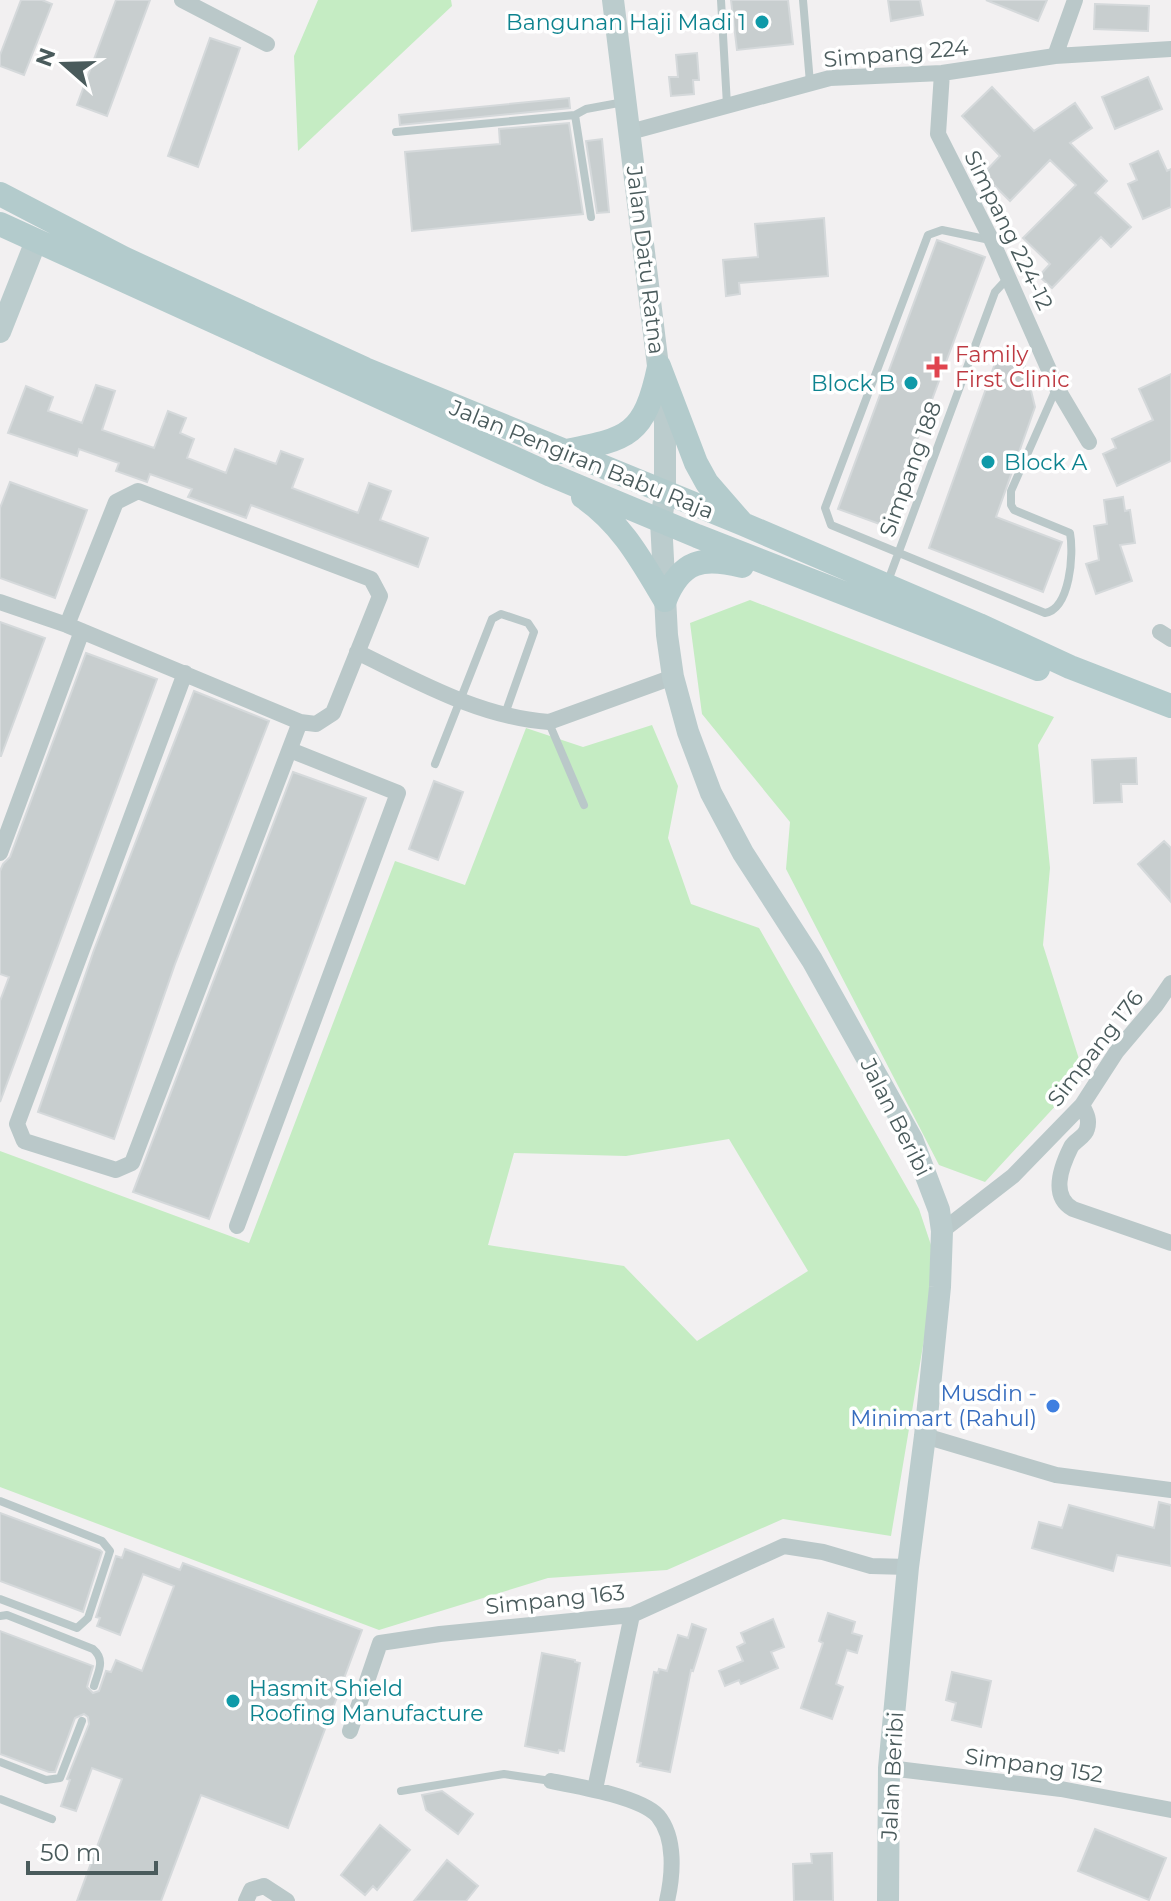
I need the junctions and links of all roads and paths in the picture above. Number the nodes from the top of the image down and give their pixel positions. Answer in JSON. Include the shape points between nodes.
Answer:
{"nodes":[{"id":1,"x":182,"y":0,"type":"edge"},
{"id":2,"x":613,"y":0,"type":"edge"},
{"id":3,"x":721,"y":0,"type":"edge"},
{"id":4,"x":803,"y":0,"type":"edge"},
{"id":5,"x":1075,"y":0,"type":"edge"},
{"id":6,"x":267,"y":44,"type":"dead end"},
{"id":7,"x":1170,"y":53,"type":"edge"},
{"id":8,"x":1055,"y":56,"type":"junction"},
{"id":9,"x":942,"y":73,"type":"junction"},
{"id":10,"x":810,"y":84,"type":"junction"},
{"id":11,"x":625,"y":102,"type":"junction"},
{"id":12,"x":727,"y":106,"type":"junction"},
{"id":13,"x":575,"y":115,"type":"junction"},
{"id":14,"x":396,"y":132,"type":"dead end"},
{"id":15,"x":630,"y":132,"type":"junction"},
{"id":16,"x":0,"y":194,"type":"edge"},
{"id":17,"x":591,"y":217,"type":"dead end"},
{"id":18,"x":0,"y":224,"type":"edge"},
{"id":19,"x":36,"y":241,"type":"junction"},
{"id":20,"x":992,"y":241,"type":"junction"},
{"id":21,"x":1007,"y":279,"type":"junction"},
{"id":22,"x":0,"y":332,"type":"edge"},
{"id":23,"x":659,"y":366,"type":"junction"},
{"id":24,"x":1057,"y":388,"type":"junction"},
{"id":25,"x":1089,"y":442,"type":"dead end"},
{"id":26,"x":561,"y":452,"type":"junction"},
{"id":27,"x":551,"y":475,"type":"junction"},
{"id":28,"x":665,"y":494,"type":"junction"},
{"id":29,"x":661,"y":521,"type":"junction"},
{"id":30,"x":743,"y":524,"type":"junction"},
{"id":31,"x":899,"y":554,"type":"junction"},
{"id":32,"x":826,"y":586,"type":"junction"},
{"id":33,"x":887,"y":586,"type":"junction"},
{"id":34,"x":665,"y":600,"type":"junction"},
{"id":35,"x":0,"y":602,"type":"edge"},
{"id":36,"x":75,"y":628,"type":"junction"},
{"id":37,"x":357,"y":652,"type":"junction"},
{"id":38,"x":185,"y":673,"type":"junction"},
{"id":39,"x":673,"y":677,"type":"junction"},
{"id":40,"x":460,"y":702,"type":"junction"},
{"id":41,"x":1171,"y":706,"type":"edge"},
{"id":42,"x":505,"y":714,"type":"junction"},
{"id":43,"x":1171,"y":721,"type":"edge"},
{"id":44,"x":300,"y":722,"type":"junction"},
{"id":45,"x":549,"y":722,"type":"junction"},
{"id":46,"x":290,"y":750,"type":"junction"},
{"id":47,"x":435,"y":764,"type":"dead end"},
{"id":48,"x":584,"y":805,"type":"dead end"},
{"id":49,"x":0,"y":853,"type":"edge"},
{"id":50,"x":1171,"y":983,"type":"edge"},
{"id":51,"x":1082,"y":1105,"type":"junction"},
{"id":52,"x":237,"y":1226,"type":"dead end"},
{"id":53,"x":942,"y":1231,"type":"junction"},
{"id":54,"x":1171,"y":1243,"type":"edge"},
{"id":55,"x":925,"y":1436,"type":"junction"},
{"id":56,"x":1171,"y":1490,"type":"edge"},
{"id":57,"x":0,"y":1501,"type":"edge"},
{"id":58,"x":908,"y":1567,"type":"junction"},
{"id":59,"x":0,"y":1599,"type":"edge"},
{"id":60,"x":632,"y":1615,"type":"junction"},
{"id":61,"x":0,"y":1616,"type":"edge"},
{"id":62,"x":94,"y":1686,"type":"dead end"},
{"id":63,"x":82,"y":1721,"type":"dead end"},
{"id":64,"x":350,"y":1731,"type":"dead end"},
{"id":65,"x":0,"y":1762,"type":"edge"},
{"id":66,"x":889,"y":1768,"type":"junction"},
{"id":67,"x":551,"y":1781,"type":"joint"},
{"id":68,"x":595,"y":1789,"type":"junction"},
{"id":69,"x":401,"y":1791,"type":"dead end"},
{"id":70,"x":0,"y":1799,"type":"edge"},
{"id":71,"x":1171,"y":1810,"type":"edge"},
{"id":72,"x":52,"y":1819,"type":"dead end"},
{"id":73,"x":254,"y":1892,"type":"edge"},
{"id":74,"x":287,"y":1900,"type":"edge"},
{"id":75,"x":667,"y":1901,"type":"edge"},
{"id":76,"x":888,"y":1901,"type":"edge"}],
"edges":[{"from":1,"to":6,"type":"street"},
{"from":2,"to":11,"type":"main road","name":"Jalan Datu Ratna"},
{"from":3,"to":12,"type":"lane"},
{"from":4,"to":10,"type":"lane"},
{"from":5,"to":8,"type":"street"},
{"from":7,"to":8,"type":"street","name":"Simpang 224"},
{"from":8,"to":9,"type":"street","name":"Simpang 224"},
{"from":9,"to":10,"type":"street","name":"Simpang 224","via":[[830,78]]},
{"from":9,"to":20,"type":"street","name":"Simpang 224-12","via":[[938,134]]},
{"from":10,"to":12,"type":"street","name":"Simpang 224"},
{"from":11,"to":13,"type":"lane"},
{"from":11,"to":15,"type":"main road","name":"Jalan Datu Ratna"},
{"from":12,"to":15,"type":"street","name":"Simpang 224"},
{"from":13,"to":14,"type":"lane"},
{"from":13,"to":17,"type":"lane"},
{"from":15,"to":23,"type":"main road","name":"Jalan Datu Ratna"},
{"from":16,"to":26,"type":"main road","name":"Jalan Pengiran Babu Raja","via":[[123,258],[336,356]]},
{"from":18,"to":19,"type":"main road","name":"Jalan Pengiran Babu Raja"},
{"from":19,"to":22,"type":"main road"},
{"from":19,"to":27,"type":"main road","name":"Jalan Pengiran Babu Raja"},
{"from":20,"to":21,"type":"street","name":"Simpang 224-12"},
{"from":20,"to":31,"type":"lane","via":[[942,230],[928,235],[825,508],[831,525]]},
{"from":21,"to":24,"type":"street","name":"Simpang 224-12"},
{"from":21,"to":31,"type":"lane","name":"Simpang 188","via":[[995,292]]},
{"from":23,"to":26,"type":"main road","via":[[647,413],[626,435]]},
{"from":23,"to":28,"type":"main road","name":"Jalan Datu Ratna"},
{"from":23,"to":30,"type":"main road","via":[[696,463]]},
{"from":24,"to":25,"type":"street","name":"Simpang 224-12"},
{"from":24,"to":31,"type":"lane","via":[[1011,491],[1011,505],[1070,533],[1067,587],[1058,608],[1045,613]]},
{"from":26,"to":28,"type":"main road","name":"Jalan Pengiran Babu Raja"},
{"from":27,"to":29,"type":"main road","name":"Jalan Pengiran Babu Raja"},
{"from":27,"to":34,"type":"main road","via":[[616,524]]},
{"from":28,"to":29,"type":"main road","name":"Jalan Datu Ratna"},
{"from":28,"to":30,"type":"main road","name":"Jalan Pengiran Babu Raja"},
{"from":29,"to":32,"type":"main road","name":"Jalan Pengiran Babu Raja"},
{"from":29,"to":34,"type":"main road","name":"Jalan Beribi"},
{"from":30,"to":33,"type":"main road","name":"Jalan Pengiran Babu Raja"},
{"from":31,"to":33,"type":"lane","name":"Simpang 188"},
{"from":32,"to":34,"type":"main road","via":[[717,559],[684,571]]},
{"from":32,"to":43,"type":"main road","name":"Jalan Pengiran Babu Raja"},
{"from":33,"to":41,"type":"main road","name":"Jalan Pengiran Babu Raja"},
{"from":34,"to":39,"type":"main road","name":"Jalan Beribi"},
{"from":35,"to":36,"type":"street"},
{"from":36,"to":37,"type":"street","via":[[116,502],[138,491],[371,579],[380,596]]},
{"from":36,"to":38,"type":"street"},
{"from":36,"to":49,"type":"street"},
{"from":37,"to":40,"type":"street"},
{"from":37,"to":44,"type":"street","via":[[333,713],[316,724]]},
{"from":38,"to":44,"type":"street"},
{"from":38,"to":46,"type":"street","via":[[17,1124],[24,1141],[116,1170],[132,1163]]},
{"from":39,"to":45,"type":"street"},
{"from":39,"to":53,"type":"main road","name":"Jalan Beribi","via":[[711,793],[912,1139]]},
{"from":40,"to":42,"type":"street"},
{"from":40,"to":42,"type":"lane","via":[[492,619],[501,614],[528,623],[534,632]]},
{"from":40,"to":47,"type":"lane"},
{"from":42,"to":45,"type":"street"},
{"from":44,"to":46,"type":"street"},
{"from":45,"to":48,"type":"lane"},
{"from":46,"to":52,"type":"street","via":[[398,793]]},
{"from":50,"to":51,"type":"street","name":"Simpang 176"},
{"from":51,"to":53,"type":"street","name":"Simpang 176","via":[[1013,1176]]},
{"from":51,"to":54,"type":"street","via":[[1089,1118],[1087,1132],[1071,1147],[1057,1188],[1064,1204]]},
{"from":53,"to":55,"type":"main road","name":"Jalan Beribi"},
{"from":55,"to":56,"type":"street","via":[[1056,1475]]},
{"from":55,"to":58,"type":"main road","name":"Jalan Beribi"},
{"from":57,"to":59,"type":"lane","via":[[102,1541],[110,1551],[88,1618],[77,1628]]},
{"from":58,"to":60,"type":"street","name":"Simpang 163","via":[[871,1566],[784,1546]]},
{"from":58,"to":66,"type":"main road","name":"Jalan Beribi"},
{"from":60,"to":64,"type":"street","name":"Simpang 163","via":[[380,1643]]},
{"from":60,"to":68,"type":"street"},
{"from":61,"to":62,"type":"lane","via":[[93,1649],[101,1661]]},
{"from":63,"to":65,"type":"lane","via":[[60,1778],[46,1780]]},
{"from":66,"to":71,"type":"street","name":"Simpang 152","via":[[1061,1789]]},
{"from":66,"to":76,"type":"main road","name":"Jalan Beribi"},
{"from":67,"to":68,"type":"street"},
{"from":67,"to":69,"type":"lane","via":[[504,1774]]},
{"from":68,"to":75,"type":"street","via":[[639,1804],[660,1818],[673,1865]]},
{"from":70,"to":72,"type":"lane"},
{"from":73,"to":74,"type":"street"}]}
